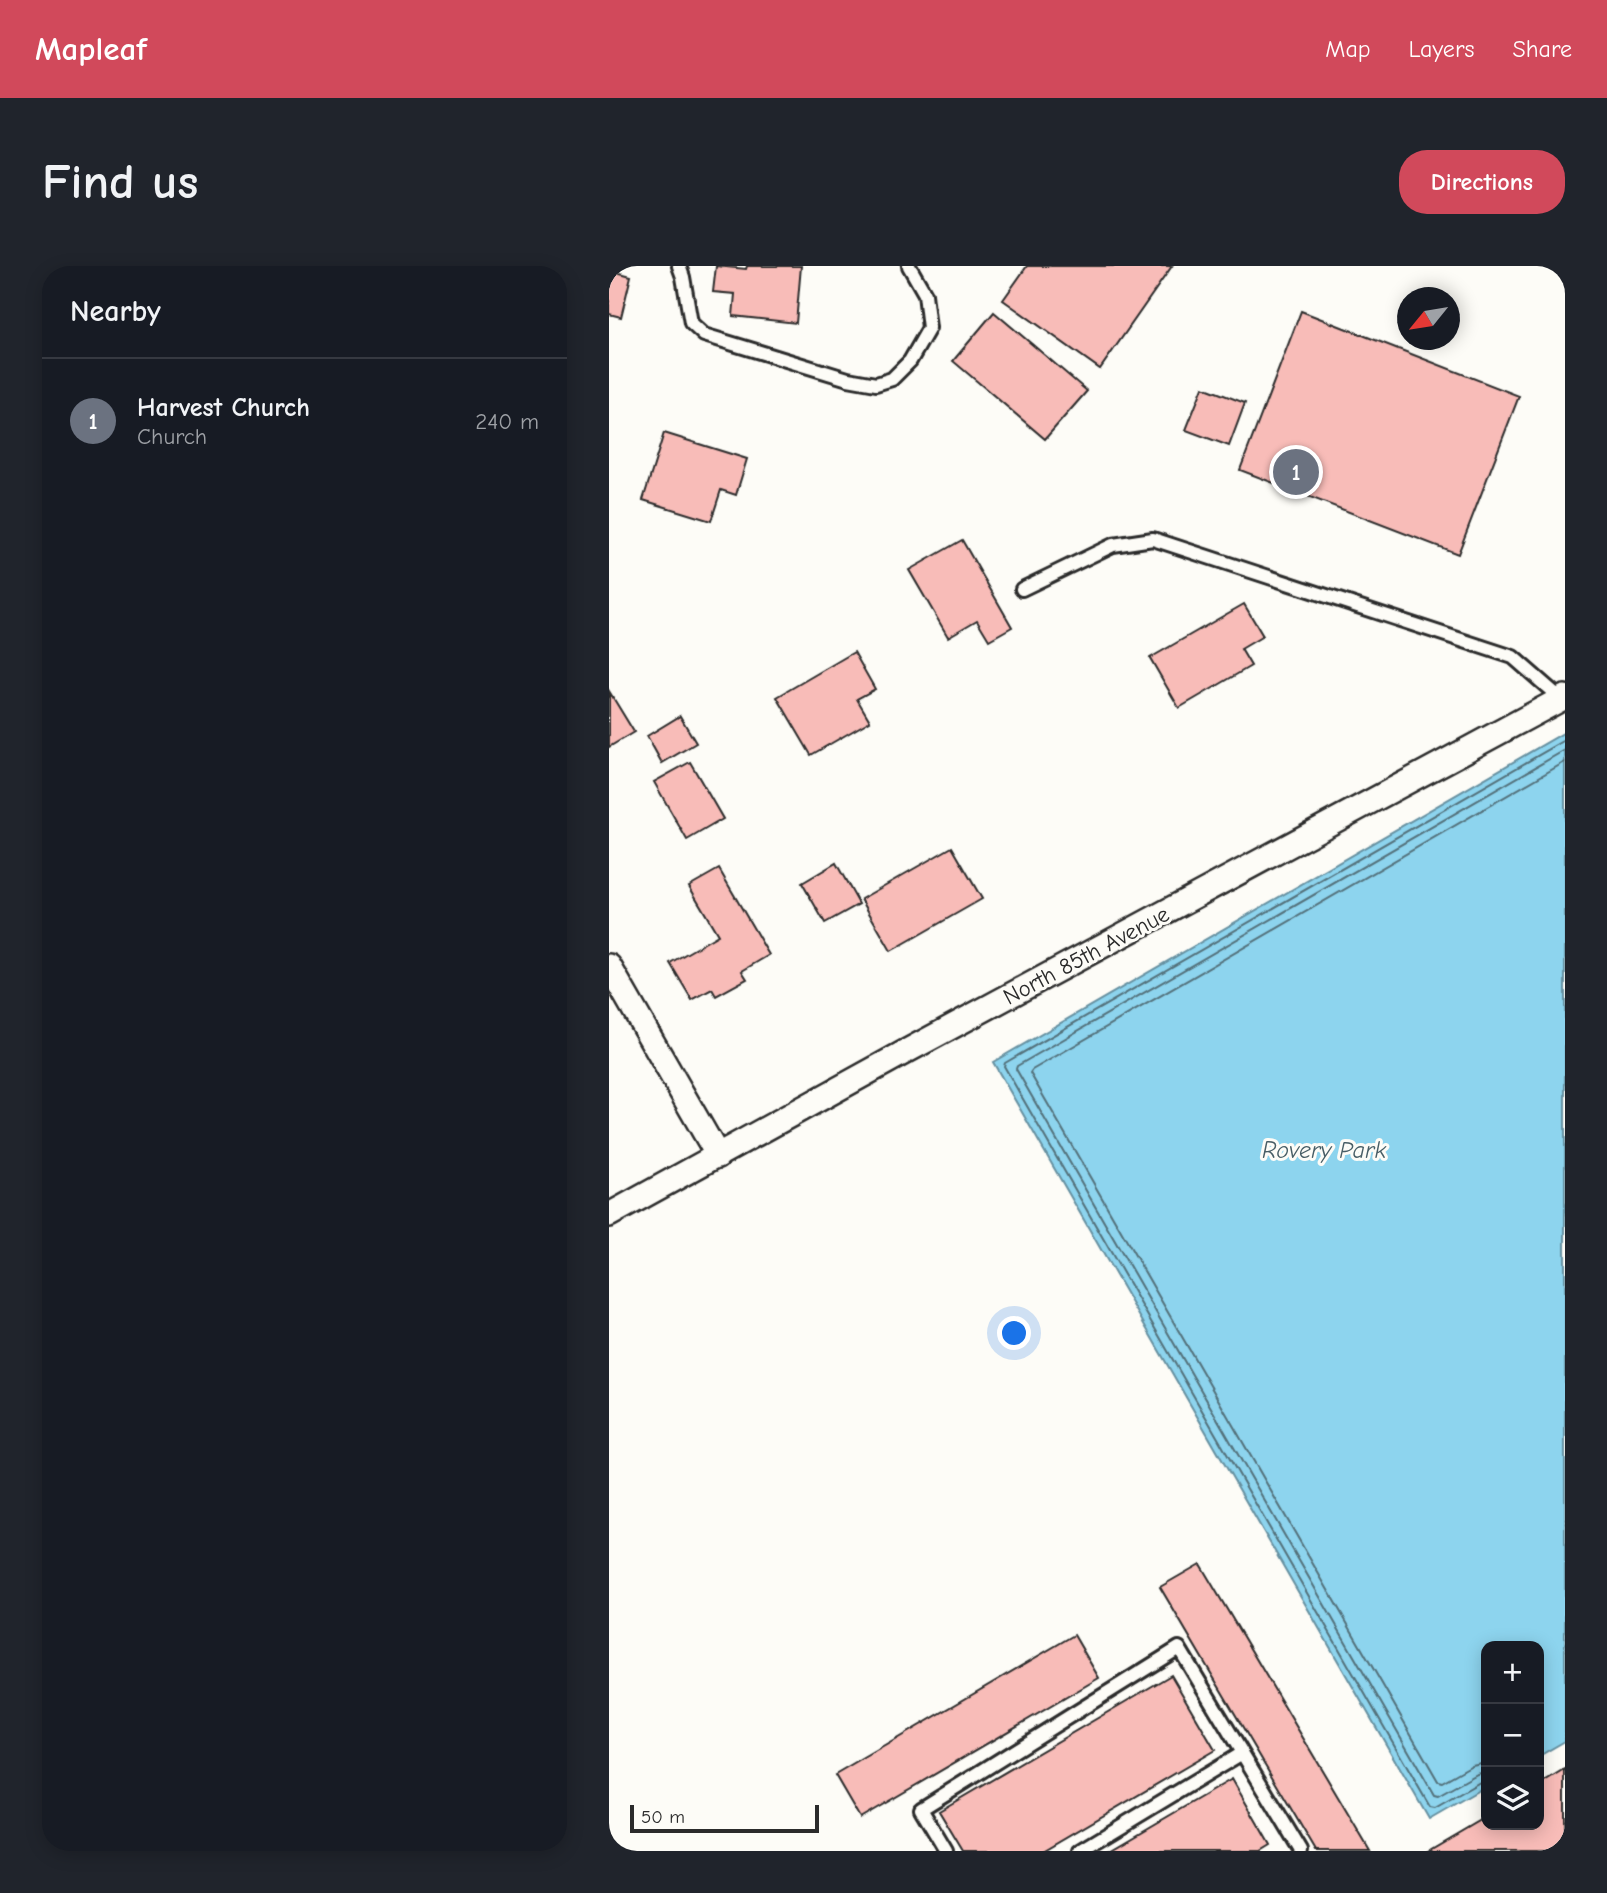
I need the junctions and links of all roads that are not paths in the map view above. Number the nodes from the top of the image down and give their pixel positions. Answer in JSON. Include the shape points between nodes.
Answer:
{"nodes":[{"id":1,"x":679,"y":266,"type":"edge"},
{"id":2,"x":909,"y":266,"type":"edge"},
{"id":3,"x":1022,"y":589,"type":"dead end"},
{"id":4,"x":1563,"y":698,"type":"edge"},
{"id":5,"x":609,"y":966,"type":"edge"},
{"id":6,"x":718,"y":1156,"type":"junction"},
{"id":7,"x":609,"y":1215,"type":"edge"},
{"id":8,"x":1243,"y":1753,"type":"junction"},
{"id":9,"x":1299,"y":1850,"type":"edge"},
{"id":10,"x":946,"y":1851,"type":"edge"},
{"id":11,"x":1080,"y":1851,"type":"edge"}],
"edges":[{"from":1,"to":2,"type":"lane","via":[[691,323],[704,335],[876,384],[892,379],[910,361],[929,328],[925,294]]},
{"from":3,"to":4,"type":"lane","via":[[1114,544],[1153,539],[1513,657]]},
{"from":4,"to":6,"type":"street","name":"North 85th Avenue"},
{"from":5,"to":6,"type":"street"},
{"from":6,"to":7,"type":"street","name":"North 85th Avenue"},
{"from":8,"to":9,"type":"lane"},
{"from":8,"to":10,"type":"lane","via":[[1178,1648],[921,1809]]},
{"from":8,"to":11,"type":"lane"}]}
